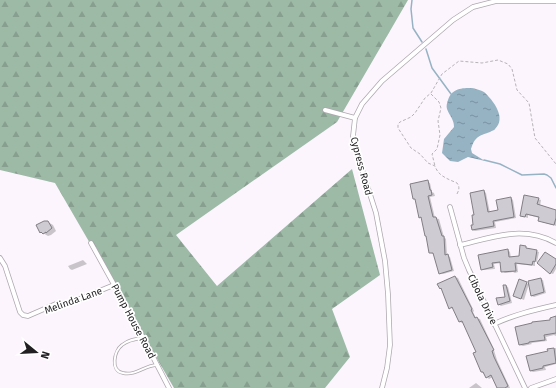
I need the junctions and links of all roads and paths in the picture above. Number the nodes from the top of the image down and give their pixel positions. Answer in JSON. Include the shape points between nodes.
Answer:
{"nodes":[{"id":1,"x":556,"y":1,"type":"edge"},
{"id":2,"x":430,"y":93,"type":"junction"},
{"id":3,"x":325,"y":110,"type":"dead end"},
{"id":4,"x":354,"y":118,"type":"junction"},
{"id":5,"x":556,"y":164,"type":"edge"},
{"id":6,"x":435,"y":166,"type":"junction"},
{"id":7,"x":457,"y":194,"type":"dead end"},
{"id":8,"x":450,"y":207,"type":"dead end"},
{"id":9,"x":91,"y":243,"type":"dead end"},
{"id":10,"x":556,"y":243,"type":"edge"},
{"id":11,"x":460,"y":245,"type":"junction"},
{"id":12,"x":0,"y":258,"type":"edge"},
{"id":13,"x":114,"y":285,"type":"junction"},
{"id":14,"x":556,"y":305,"type":"edge"},
{"id":15,"x":494,"y":324,"type":"junction"},
{"id":16,"x":143,"y":337,"type":"junction"},
{"id":17,"x":157,"y":365,"type":"junction"},
{"id":18,"x":556,"y":379,"type":"edge"},
{"id":19,"x":169,"y":388,"type":"edge"},
{"id":20,"x":382,"y":388,"type":"edge"},
{"id":21,"x":524,"y":388,"type":"edge"},
{"id":22,"x":531,"y":388,"type":"edge"}],
"edges":[{"from":1,"to":4,"type":"street","via":[[496,1],[473,7],[453,20],[382,81],[362,104]]},
{"from":2,"to":5,"type":"path","via":[[442,74],[459,62],[504,61],[512,69],[515,86],[529,103],[535,138]]},
{"from":2,"to":6,"type":"path","via":[[441,108],[438,122],[440,135],[437,149],[432,154]]},
{"from":2,"to":6,"type":"path","via":[[411,117],[398,124],[398,128],[411,148]]},
{"from":3,"to":4,"type":"street"},
{"from":4,"to":20,"type":"street","name":"Cypress Road","via":[[353,136],[376,213],[388,294],[390,345]]},
{"from":6,"to":7,"type":"path","via":[[440,175],[457,183]]},
{"from":8,"to":11,"type":"street","name":"Cibola Drive"},
{"from":9,"to":13,"type":"street","name":"Pump House Road"},
{"from":10,"to":11,"type":"street","via":[[531,233],[518,233]]},
{"from":11,"to":15,"type":"street","name":"Cibola Drive","via":[[468,270]]},
{"from":12,"to":13,"type":"street","name":"Melinda Lane","via":[[23,315],[28,316],[58,303],[67,304]]},
{"from":13,"to":16,"type":"street","name":"Pump House Road"},
{"from":14,"to":15,"type":"street","via":[[527,311]]},
{"from":15,"to":21,"type":"street","name":"Cibola Drive"},
{"from":16,"to":17,"type":"street","name":"Pump House Road"},
{"from":16,"to":17,"type":"lane","via":[[128,341],[118,349],[114,360],[117,369],[120,373],[129,374],[148,365]]},
{"from":17,"to":19,"type":"street","name":"Pump House Road"},
{"from":18,"to":22,"type":"street"}]}
